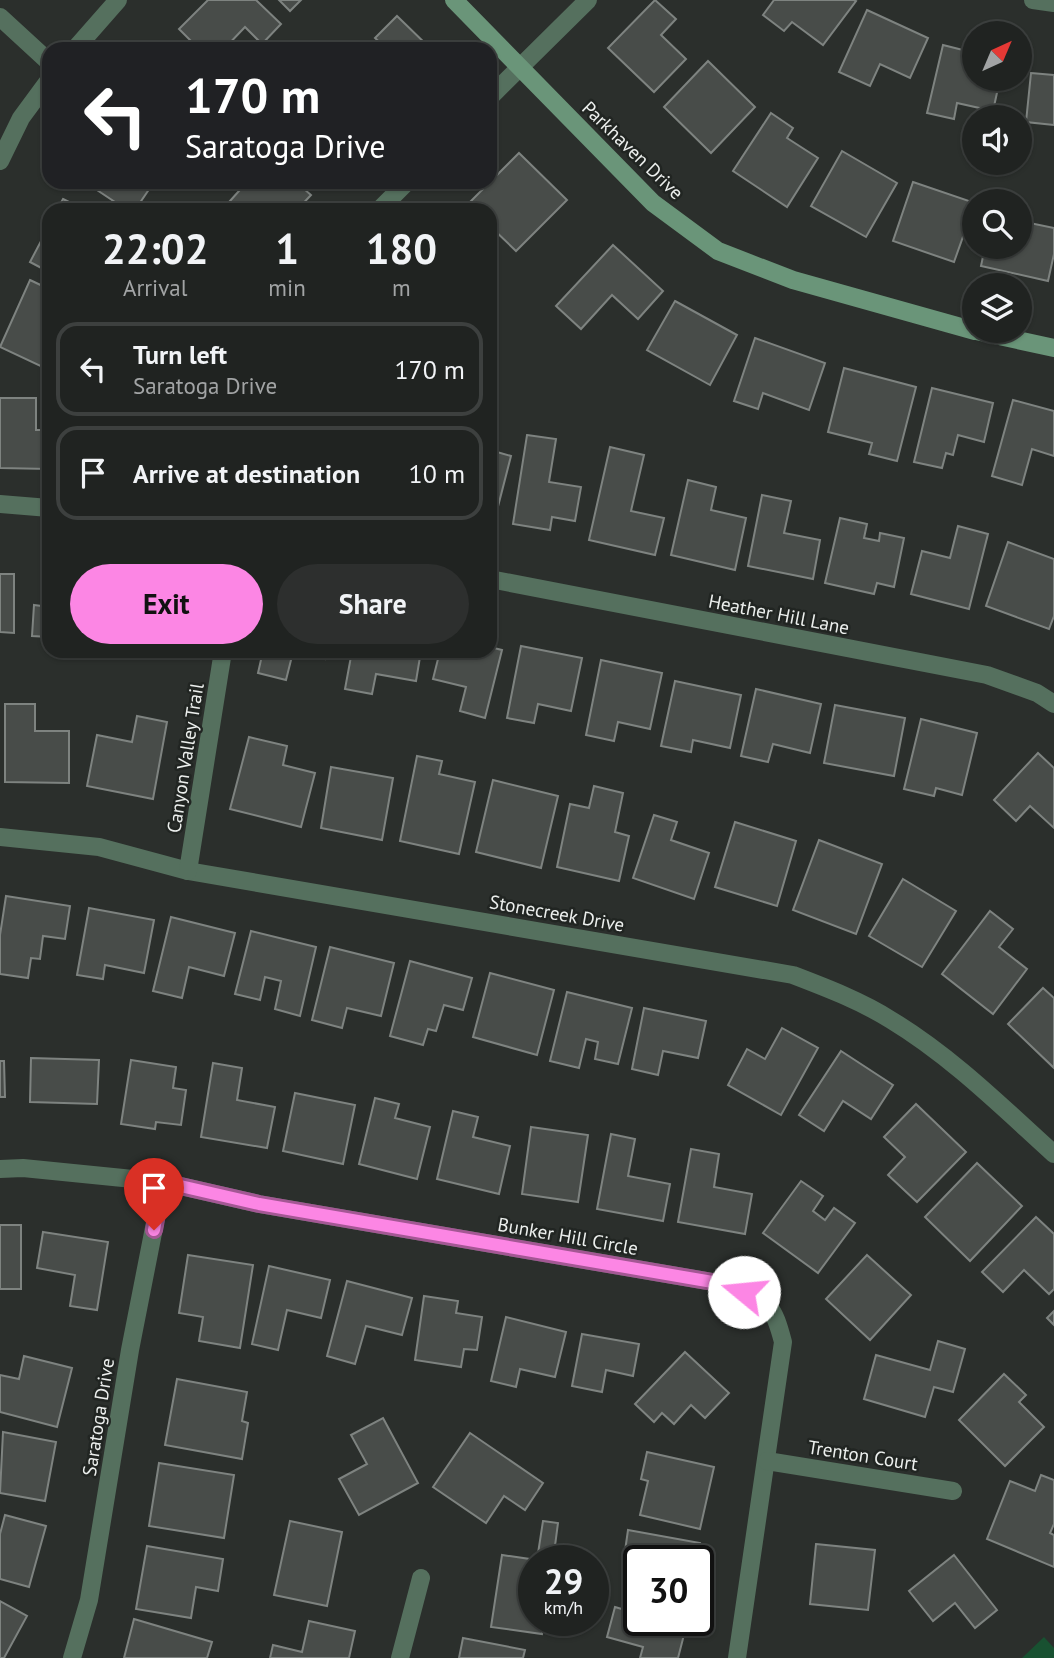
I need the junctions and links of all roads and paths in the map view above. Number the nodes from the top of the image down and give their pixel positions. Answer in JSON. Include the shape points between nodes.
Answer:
{"nodes":[{"id":1,"x":118,"y":0,"type":"edge"},
{"id":2,"x":454,"y":0,"type":"edge"},
{"id":3,"x":588,"y":0,"type":"edge"},
{"id":4,"x":1033,"y":0,"type":"edge"},
{"id":5,"x":1054,"y":3,"type":"edge"},
{"id":6,"x":0,"y":17,"type":"edge"},
{"id":7,"x":81,"y":42,"type":"edge"},
{"id":8,"x":496,"y":42,"type":"edge"},
{"id":9,"x":497,"y":43,"type":"edge"},
{"id":10,"x":42,"y":56,"type":"edge"},
{"id":11,"x":520,"y":66,"type":"junction"},
{"id":12,"x":42,"y":90,"type":"edge"},
{"id":13,"x":497,"y":90,"type":"edge"},
{"id":14,"x":0,"y":161,"type":"edge"},
{"id":15,"x":400,"y":189,"type":"edge"},
{"id":16,"x":386,"y":203,"type":"edge"},
{"id":17,"x":962,"y":327,"type":"edge"},
{"id":18,"x":1031,"y":343,"type":"edge"},
{"id":19,"x":1054,"y":348,"type":"edge"},
{"id":20,"x":0,"y":504,"type":"edge"},
{"id":21,"x":42,"y":507,"type":"edge"},
{"id":22,"x":497,"y":580,"type":"edge"},
{"id":23,"x":222,"y":658,"type":"edge"},
{"id":24,"x":1054,"y":704,"type":"edge"},
{"id":25,"x":0,"y":836,"type":"edge"},
{"id":26,"x":188,"y":871,"type":"junction"},
{"id":27,"x":1054,"y":1154,"type":"edge"},
{"id":28,"x":0,"y":1169,"type":"edge"},
{"id":29,"x":163,"y":1182,"type":"junction"},
{"id":30,"x":767,"y":1461,"type":"junction"},
{"id":31,"x":953,"y":1491,"type":"dead end"},
{"id":32,"x":421,"y":1578,"type":"dead end"},
{"id":33,"x":72,"y":1658,"type":"edge"},
{"id":34,"x":400,"y":1658,"type":"edge"},
{"id":35,"x":737,"y":1658,"type":"edge"}],
"edges":[{"from":1,"to":7,"type":"street"},
{"from":2,"to":8,"type":"street","name":"Parkhaven Drive"},
{"from":3,"to":11,"type":"street"},
{"from":4,"to":5,"type":"street"},
{"from":6,"to":10,"type":"street"},
{"from":9,"to":11,"type":"street","name":"Parkhaven Drive"},
{"from":11,"to":13,"type":"street"},
{"from":11,"to":17,"type":"street","name":"Parkhaven Drive","via":[[653,203],[718,251],[793,280]]},
{"from":12,"to":14,"type":"street","via":[[21,118]]},
{"from":15,"to":16,"type":"street"},
{"from":18,"to":19,"type":"street","name":"Parkhaven Drive"},
{"from":20,"to":21,"type":"street"},
{"from":22,"to":24,"type":"street","name":"Heather Hill Lane","via":[[987,676],[1037,693]]},
{"from":23,"to":26,"type":"street","name":"Canyon Valley Trail"},
{"from":25,"to":26,"type":"street","name":"Stonecreek Drive","via":[[99,847]]},
{"from":26,"to":27,"type":"street","name":"Stonecreek Drive","via":[[793,975],[891,1020],[952,1062]]},
{"from":28,"to":29,"type":"street","name":"Bunker Hill Circle"},
{"from":29,"to":30,"type":"street","name":"Bunker Hill Circle","via":[[259,1204],[730,1285],[775,1311],[783,1342]]},
{"from":29,"to":33,"type":"street","name":"Saratoga Drive","via":[[89,1600]]},
{"from":30,"to":31,"type":"street","name":"Trenton Court"},
{"from":30,"to":35,"type":"street","name":"Bunker Hill Circle"},
{"from":32,"to":34,"type":"street"}]}
